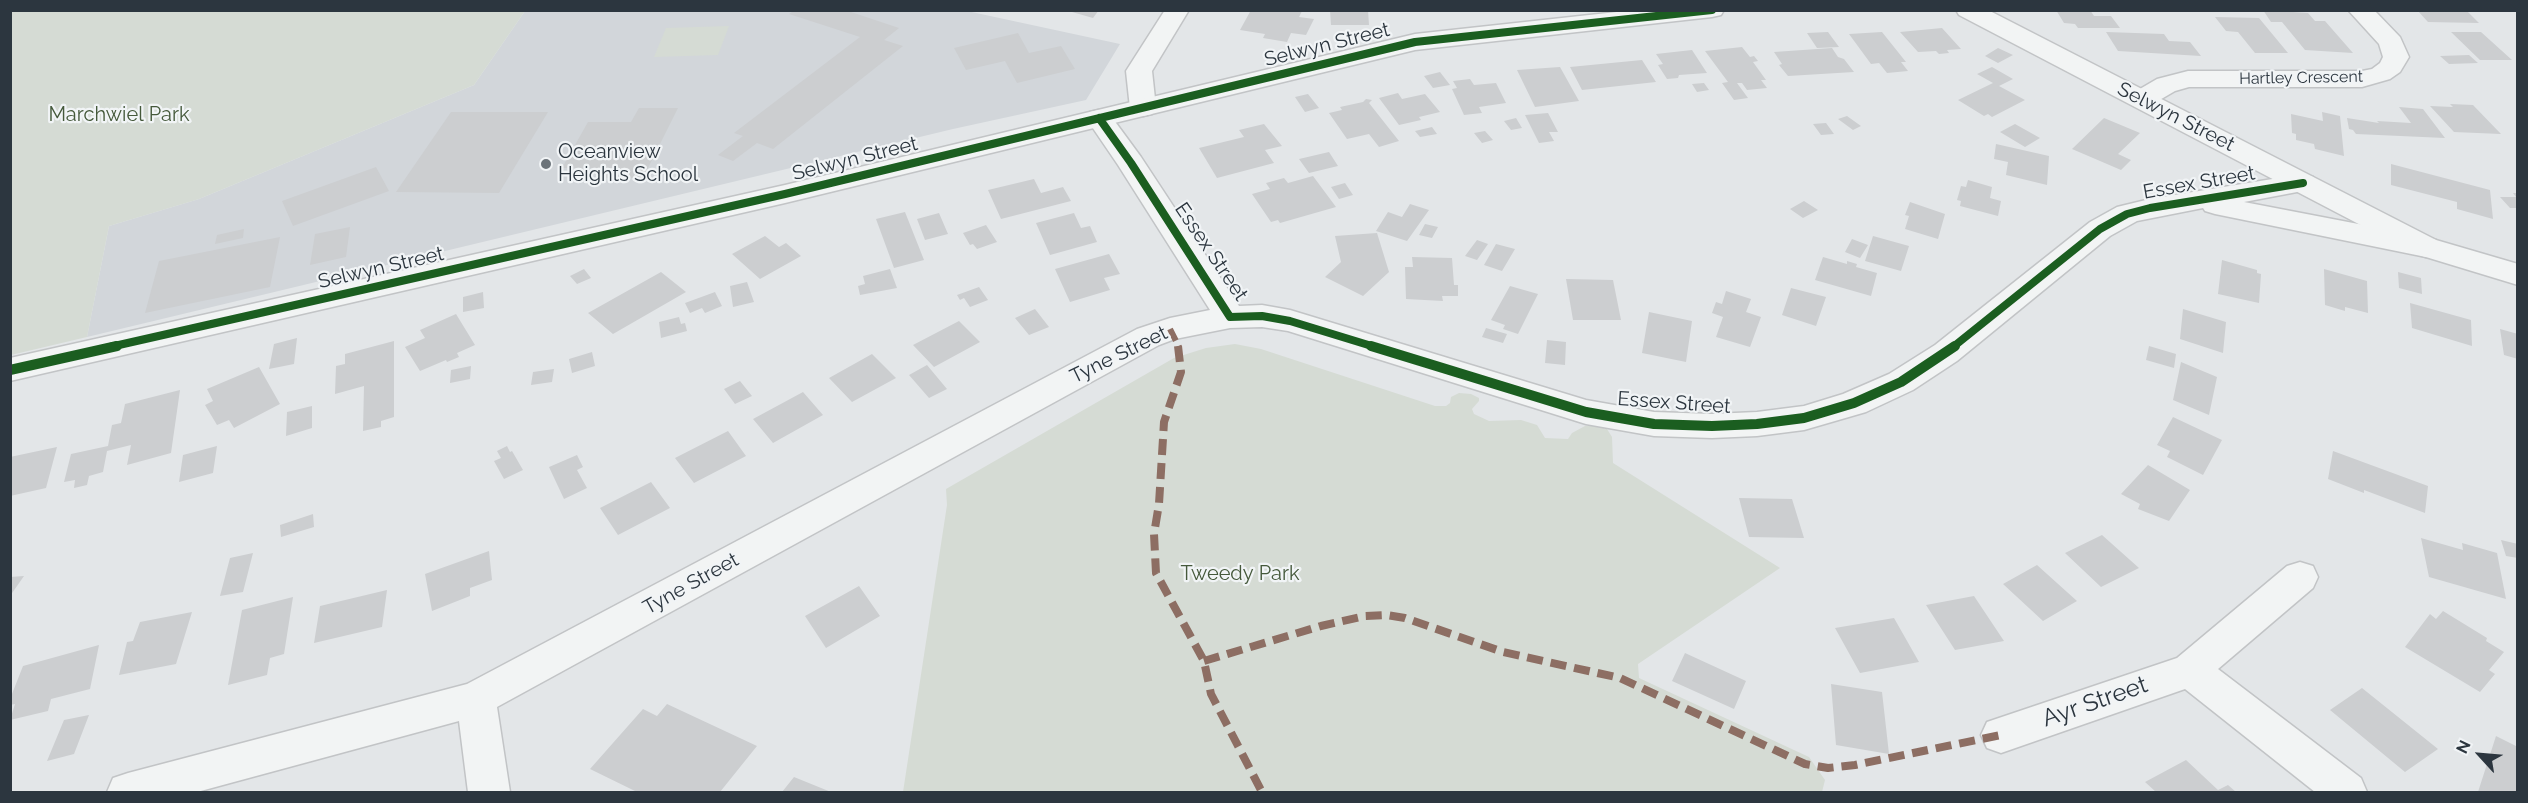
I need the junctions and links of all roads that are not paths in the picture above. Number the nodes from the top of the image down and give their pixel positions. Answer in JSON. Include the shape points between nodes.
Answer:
{"nodes":[{"id":1,"x":1177,"y":10,"type":"edge"},
{"id":2,"x":1712,"y":10,"type":"edge"},
{"id":3,"x":1968,"y":10,"type":"edge"},
{"id":4,"x":2360,"y":10,"type":"edge"},
{"id":5,"x":2142,"y":99,"type":"junction"},
{"id":6,"x":1143,"y":108,"type":"junction"},
{"id":7,"x":1099,"y":118,"type":"junction"},
{"id":8,"x":2303,"y":183,"type":"junction"},
{"id":9,"x":2196,"y":201,"type":"junction"},
{"id":10,"x":2426,"y":247,"type":"junction"},
{"id":11,"x":2517,"y":275,"type":"edge"},
{"id":12,"x":1230,"y":317,"type":"junction"},
{"id":13,"x":10,"y":370,"type":"edge"},
{"id":14,"x":2300,"y":577,"type":"dead end"},
{"id":15,"x":2190,"y":670,"type":"junction"},
{"id":16,"x":476,"y":699,"type":"junction"},
{"id":17,"x":2001,"y":735,"type":"dead end"},
{"id":18,"x":128,"y":792,"type":"edge"},
{"id":19,"x":489,"y":792,"type":"edge"},
{"id":20,"x":2346,"y":792,"type":"edge"}],
"edges":[{"from":1,"to":6,"type":"street","via":[[1139,71]]},
{"from":2,"to":6,"type":"street","name":"Selwyn Street","via":[[1415,42]]},
{"from":3,"to":5,"type":"street","name":"Selwyn Street"},
{"from":4,"to":5,"type":"street","name":"Hartley Crescent","via":[[2391,42],[2396,57],[2381,74],[2332,80],[2188,79],[2166,85]]},
{"from":5,"to":8,"type":"street","name":"Selwyn Street"},
{"from":6,"to":7,"type":"street","name":"Selwyn Street"},
{"from":7,"to":12,"type":"street","name":"Essex Street"},
{"from":7,"to":13,"type":"street","name":"Selwyn Street","via":[[773,197]]},
{"from":8,"to":9,"type":"street","name":"Essex Street"},
{"from":8,"to":10,"type":"street","name":"Selwyn Street"},
{"from":9,"to":10,"type":"street","name":"Essex Street"},
{"from":9,"to":12,"type":"street","name":"Essex Street","via":[[2127,214],[2100,229],[1946,353],[1901,382],[1854,403],[1804,418],[1757,424],[1654,424],[1618,419],[1290,321],[1262,316]]},
{"from":10,"to":11,"type":"street","name":"Selwyn Street"},
{"from":12,"to":16,"type":"street","name":"Tyne Street","via":[[1170,328],[1148,337]]},
{"from":14,"to":15,"type":"street","name":"Ayr Street"},
{"from":15,"to":17,"type":"street","name":"Ayr Street"},
{"from":15,"to":20,"type":"street"},
{"from":16,"to":18,"type":"street","name":"Tyne Street"},
{"from":16,"to":19,"type":"street"}]}
